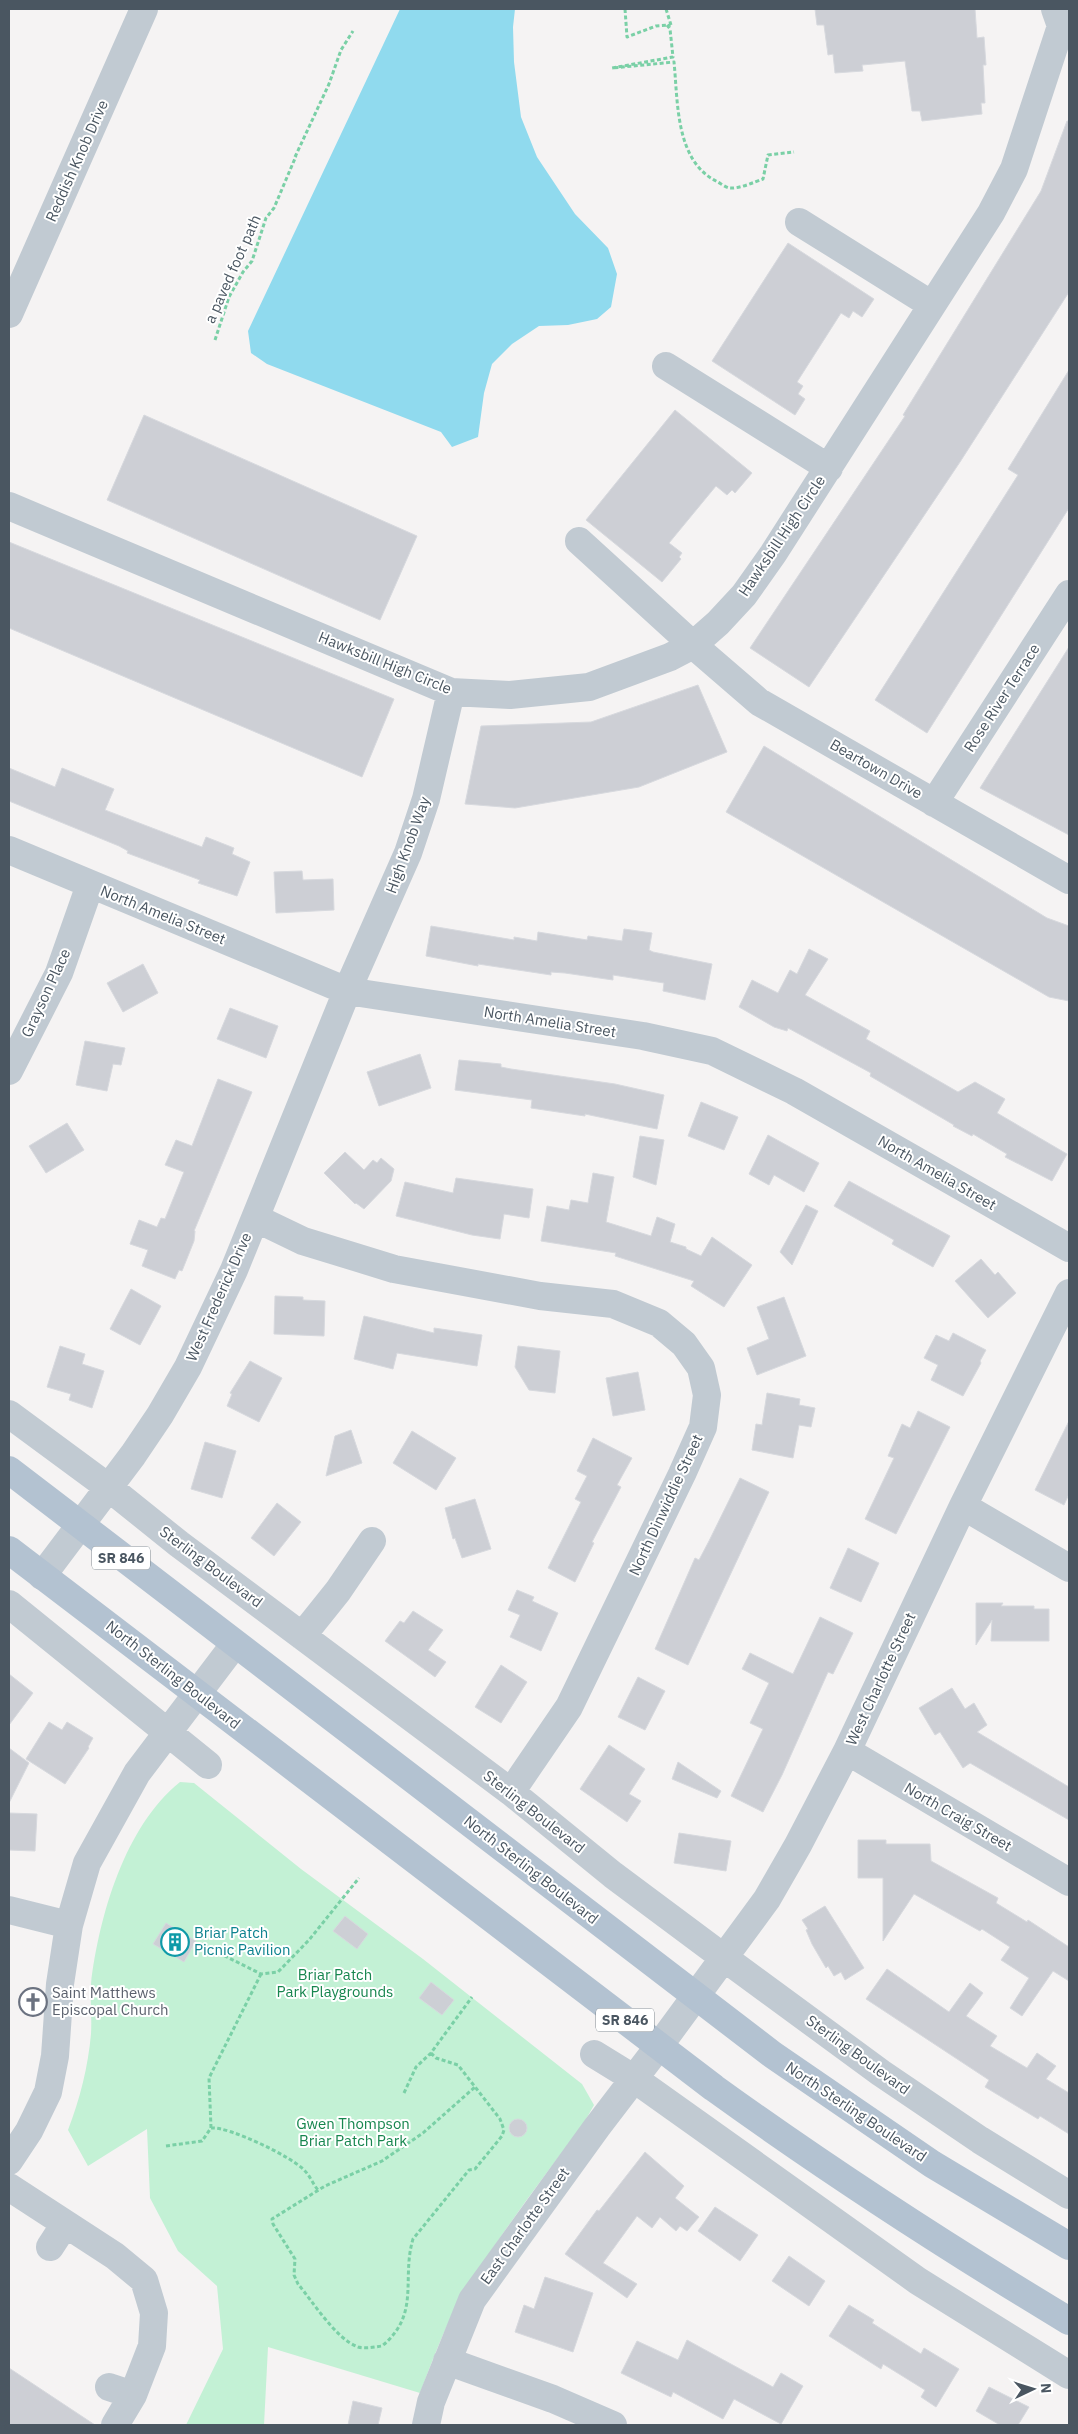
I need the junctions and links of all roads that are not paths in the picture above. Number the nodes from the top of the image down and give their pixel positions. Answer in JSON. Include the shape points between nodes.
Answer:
{"nodes":[{"id":1,"x":144,"y":9,"type":"edge"},
{"id":2,"x":1062,"y":20,"type":"edge"},
{"id":3,"x":799,"y":222,"type":"dead end"},
{"id":4,"x":932,"y":305,"type":"junction"},
{"id":5,"x":9,"y":314,"type":"edge"},
{"id":6,"x":666,"y":366,"type":"dead end"},
{"id":7,"x":828,"y":468,"type":"junction"},
{"id":8,"x":9,"y":506,"type":"edge"},
{"id":9,"x":579,"y":541,"type":"dead end"},
{"id":10,"x":1069,"y":594,"type":"edge"},
{"id":11,"x":693,"y":645,"type":"junction"},
{"id":12,"x":451,"y":692,"type":"junction"},
{"id":13,"x":934,"y":803,"type":"junction"},
{"id":14,"x":9,"y":850,"type":"edge"},
{"id":15,"x":1069,"y":880,"type":"edge"},
{"id":16,"x":90,"y":885,"type":"junction"},
{"id":17,"x":347,"y":992,"type":"junction"},
{"id":18,"x":9,"y":1071,"type":"edge"},
{"id":19,"x":255,"y":1218,"type":"junction"},
{"id":20,"x":1069,"y":1248,"type":"edge"},
{"id":21,"x":1069,"y":1293,"type":"edge"},
{"id":22,"x":9,"y":1414,"type":"edge"},
{"id":23,"x":9,"y":1470,"type":"edge"},
{"id":24,"x":108,"y":1487,"type":"junction"},
{"id":25,"x":963,"y":1506,"type":"junction"},
{"id":26,"x":80,"y":1525,"type":"junction"},
{"id":27,"x":372,"y":1541,"type":"dead end"},
{"id":28,"x":9,"y":1550,"type":"edge"},
{"id":29,"x":1069,"y":1568,"type":"edge"},
{"id":30,"x":42,"y":1576,"type":"junction"},
{"id":31,"x":9,"y":1604,"type":"edge"},
{"id":32,"x":302,"y":1636,"type":"junction"},
{"id":33,"x":234,"y":1645,"type":"junction"},
{"id":34,"x":197,"y":1695,"type":"junction"},
{"id":35,"x":168,"y":1733,"type":"junction"},
{"id":36,"x":847,"y":1751,"type":"junction"},
{"id":37,"x":208,"y":1765,"type":"dead end"},
{"id":38,"x":510,"y":1792,"type":"junction"},
{"id":39,"x":1069,"y":1882,"type":"edge"},
{"id":40,"x":9,"y":1910,"type":"edge"},
{"id":41,"x":69,"y":1925,"type":"junction"},
{"id":42,"x":723,"y":1957,"type":"junction"},
{"id":43,"x":694,"y":1996,"type":"junction"},
{"id":44,"x":659,"y":2046,"type":"junction"},
{"id":45,"x":594,"y":2054,"type":"dead end"},
{"id":46,"x":633,"y":2078,"type":"junction"},
{"id":47,"x":9,"y":2161,"type":"edge"},
{"id":48,"x":9,"y":2187,"type":"edge"},
{"id":49,"x":1069,"y":2195,"type":"edge"},
{"id":50,"x":65,"y":2224,"type":"junction"},
{"id":51,"x":1069,"y":2246,"type":"edge"},
{"id":52,"x":50,"y":2247,"type":"dead end"},
{"id":53,"x":1069,"y":2321,"type":"edge"},
{"id":54,"x":447,"y":2361,"type":"junction"},
{"id":55,"x":1069,"y":2375,"type":"edge"},
{"id":56,"x":115,"y":2425,"type":"edge"},
{"id":57,"x":426,"y":2425,"type":"edge"},
{"id":58,"x":613,"y":2425,"type":"edge"}],
"edges":[{"from":1,"to":5,"type":"street","name":"Reddish Knob Drive"},
{"from":2,"to":4,"type":"street","name":"Hawksbill High Circle","via":[[1014,169],[991,213]]},
{"from":3,"to":4,"type":"street"},
{"from":4,"to":7,"type":"street","name":"Hawksbill High Circle"},
{"from":6,"to":7,"type":"street"},
{"from":7,"to":11,"type":"street","name":"Hawksbill High Circle","via":[[744,595]]},
{"from":8,"to":12,"type":"street","name":"Hawksbill High Circle"},
{"from":9,"to":11,"type":"street","name":"Beartown Drive"},
{"from":10,"to":13,"type":"street","name":"Rose River Terrace"},
{"from":11,"to":12,"type":"street","name":"Hawksbill High Circle","via":[[589,687],[510,695]]},
{"from":11,"to":13,"type":"street","name":"Beartown Drive","via":[[760,702]]},
{"from":12,"to":17,"type":"street","name":"High Knob Way","via":[[426,799],[408,853]]},
{"from":13,"to":15,"type":"street","name":"Beartown Drive"},
{"from":14,"to":16,"type":"street","name":"North Amelia Street"},
{"from":16,"to":17,"type":"street","name":"North Amelia Street"},
{"from":16,"to":18,"type":"street","name":"Grayson Place","via":[[59,973]]},
{"from":17,"to":19,"type":"street","name":"West Frederick Drive"},
{"from":17,"to":20,"type":"street","name":"North Amelia Street","via":[[643,1036],[712,1051],[794,1091]]},
{"from":19,"to":24,"type":"street","name":"West Frederick Drive","via":[[188,1367]]},
{"from":19,"to":38,"type":"street","name":"North Dinwiddie Street","via":[[303,1241],[394,1269],[540,1296],[613,1304],[659,1323],[684,1344],[701,1368],[707,1395],[703,1427],[682,1474],[569,1707]]},
{"from":21,"to":25,"type":"street","name":"West Charlotte Street"},
{"from":22,"to":24,"type":"street","name":"Sterling Boulevard"},
{"from":23,"to":26,"type":"main road","name":"North Sterling Boulevard","number":"SR 846"},
{"from":24,"to":26,"type":"street","name":"West Frederick Drive"},
{"from":24,"to":32,"type":"street","name":"Sterling Boulevard"},
{"from":25,"to":29,"type":"street"},
{"from":25,"to":36,"type":"street","name":"West Charlotte Street"},
{"from":26,"to":30,"type":"street","name":"West Frederick Drive"},
{"from":26,"to":33,"type":"main road","name":"North Sterling Boulevard","number":"SR 846"},
{"from":27,"to":32,"type":"street"},
{"from":28,"to":30,"type":"main road","name":"North Sterling Boulevard","number":"SR 846"},
{"from":30,"to":34,"type":"main road","name":"North Sterling Boulevard","number":"SR 846"},
{"from":31,"to":35,"type":"street"},
{"from":32,"to":38,"type":"street","name":"Sterling Boulevard"},
{"from":33,"to":34,"type":"street"},
{"from":33,"to":43,"type":"main road","name":"North Sterling Boulevard","number":"SR 846"},
{"from":34,"to":35,"type":"street"},
{"from":34,"to":44,"type":"main road","name":"North Sterling Boulevard","number":"SR 846"},
{"from":35,"to":37,"type":"street"},
{"from":35,"to":41,"type":"street","via":[[137,1773],[87,1863]]},
{"from":36,"to":39,"type":"street","name":"North Craig Street"},
{"from":36,"to":42,"type":"street","name":"West Charlotte Street","via":[[767,1899]]},
{"from":38,"to":42,"type":"street","name":"Sterling Boulevard","via":[[613,1875]]},
{"from":40,"to":41,"type":"street"},
{"from":41,"to":47,"type":"street","via":[[60,1976],[56,2056],[48,2092],[29,2131]]},
{"from":42,"to":43,"type":"street","name":"West Charlotte Street"},
{"from":42,"to":49,"type":"street","name":"Sterling Boulevard","via":[[971,2135]]},
{"from":43,"to":44,"type":"street","name":"West Charlotte Street"},
{"from":43,"to":51,"type":"main road","name":"North Sterling Boulevard","number":"SR 846","via":[[932,2164]]},
{"from":44,"to":46,"type":"street","name":"East Charlotte Street"},
{"from":44,"to":53,"type":"main road","name":"North Sterling Boulevard","number":"SR 846","via":[[808,2155]]},
{"from":45,"to":46,"type":"street"},
{"from":46,"to":54,"type":"street","name":"East Charlotte Street","via":[[472,2300]]},
{"from":46,"to":55,"type":"street","via":[[918,2281]]},
{"from":48,"to":50,"type":"street"},
{"from":50,"to":52,"type":"street"},
{"from":50,"to":56,"type":"street","via":[[144,2280],[154,2312],[145,2327],[152,2346],[121,2391]]},
{"from":54,"to":57,"type":"street","name":"East Charlotte Street"},
{"from":54,"to":58,"type":"street","via":[[553,2399]]}]}
